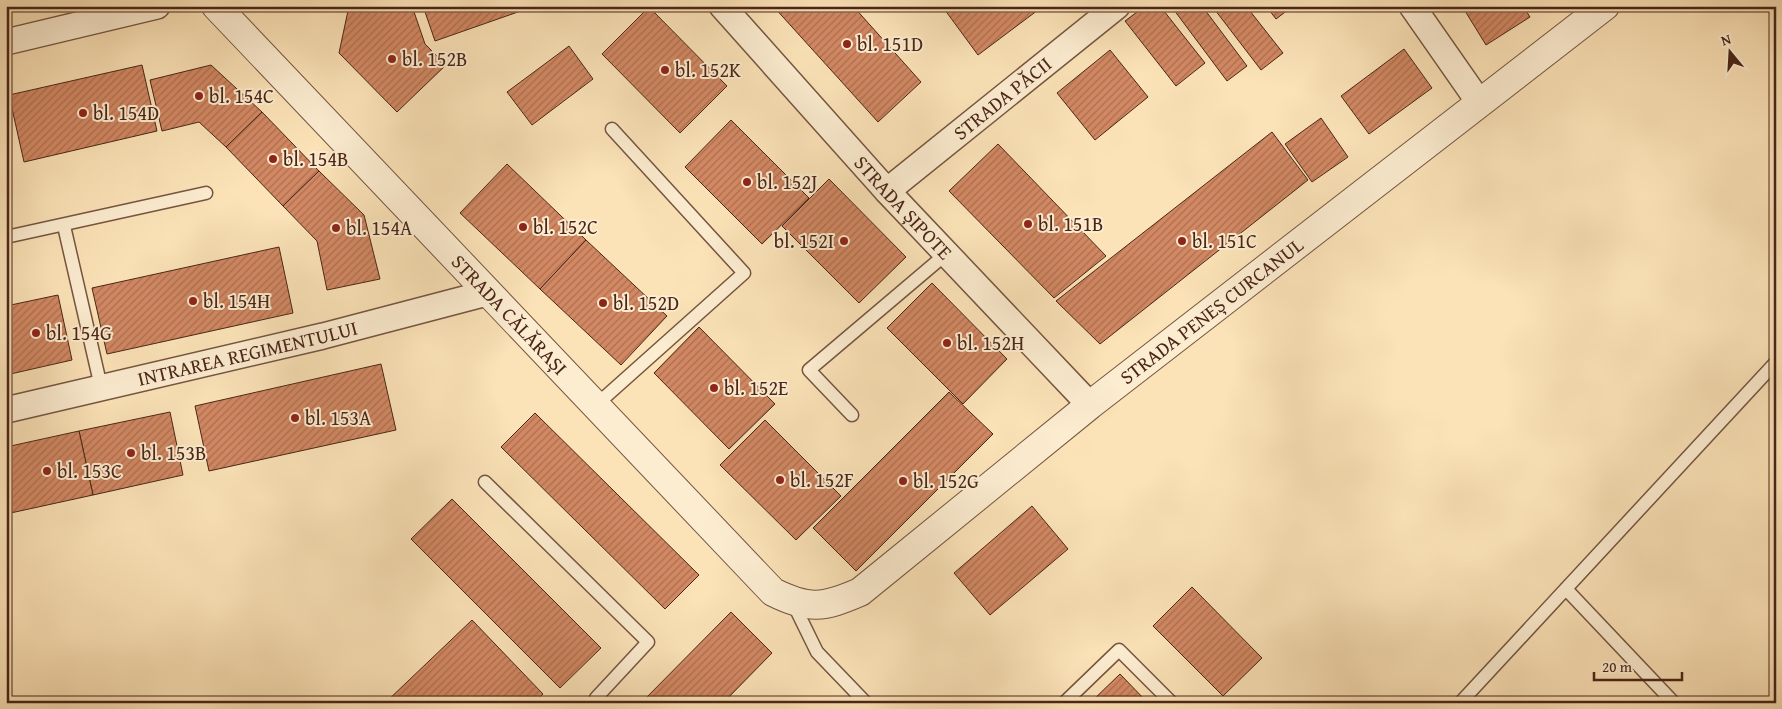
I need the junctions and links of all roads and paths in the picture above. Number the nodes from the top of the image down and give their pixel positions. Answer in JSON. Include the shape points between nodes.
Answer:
{"nodes":[{"id":1,"x":156,"y":6,"type":"edge"},
{"id":2,"x":216,"y":6,"type":"edge"},
{"id":3,"x":722,"y":6,"type":"edge"},
{"id":4,"x":1117,"y":6,"type":"edge"},
{"id":5,"x":1412,"y":6,"type":"edge"},
{"id":6,"x":1591,"y":11,"type":"edge"},
{"id":7,"x":6,"y":42,"type":"edge"},
{"id":8,"x":1479,"y":102,"type":"junction"},
{"id":9,"x":612,"y":129,"type":"dead end"},
{"id":10,"x":887,"y":191,"type":"junction"},
{"id":11,"x":206,"y":193,"type":"dead end"},
{"id":12,"x":64,"y":226,"type":"junction"},
{"id":13,"x":6,"y":237,"type":"edge"},
{"id":14,"x":946,"y":254,"type":"junction"},
{"id":15,"x":487,"y":293,"type":"junction"},
{"id":16,"x":1776,"y":362,"type":"edge"},
{"id":17,"x":101,"y":388,"type":"junction"},
{"id":18,"x":1090,"y":405,"type":"junction"},
{"id":19,"x":595,"y":406,"type":"junction"},
{"id":20,"x":6,"y":410,"type":"edge"},
{"id":21,"x":852,"y":414,"type":"dead end"},
{"id":22,"x":485,"y":482,"type":"dead end"},
{"id":23,"x":1566,"y":589,"type":"junction"},
{"id":24,"x":803,"y":604,"type":"junction"},
{"id":25,"x":601,"y":703,"type":"edge"},
{"id":26,"x":866,"y":703,"type":"edge"},
{"id":27,"x":1064,"y":703,"type":"edge"},
{"id":28,"x":1172,"y":703,"type":"edge"},
{"id":29,"x":1460,"y":703,"type":"edge"},
{"id":30,"x":1674,"y":703,"type":"edge"}],
"edges":[{"from":1,"to":7,"type":"street"},
{"from":2,"to":15,"type":"street","name":"STRADA CĂLĂRAȘI"},
{"from":3,"to":10,"type":"street","name":"STRADA ȘIPOTE"},
{"from":4,"to":10,"type":"street","name":"STRADA PĂCII"},
{"from":5,"to":8,"type":"street"},
{"from":6,"to":8,"type":"street","name":"STRADA PENEȘ CURCANUL"},
{"from":8,"to":18,"type":"street","name":"STRADA PENEȘ CURCANUL"},
{"from":9,"to":19,"type":"lane","via":[[744,273]]},
{"from":10,"to":14,"type":"street","name":"STRADA ȘIPOTE"},
{"from":11,"to":12,"type":"lane"},
{"from":12,"to":13,"type":"lane"},
{"from":12,"to":17,"type":"lane"},
{"from":14,"to":18,"type":"street","name":"STRADA ȘIPOTE"},
{"from":14,"to":21,"type":"lane","via":[[809,370]]},
{"from":15,"to":17,"type":"street","name":"INTRAREA REGIMENTULUI","via":[[323,336]]},
{"from":15,"to":19,"type":"street","name":"STRADA CĂLĂRAȘI"},
{"from":16,"to":23,"type":"lane"},
{"from":17,"to":20,"type":"street","name":"INTRAREA REGIMENTULUI"},
{"from":18,"to":24,"type":"street","name":"STRADA PENEȘ CURCANUL","via":[[860,592],[838,602]]},
{"from":19,"to":24,"type":"street","name":"STRADA CĂLĂRAȘI","via":[[773,592]]},
{"from":22,"to":25,"type":"lane","via":[[648,642],[596,698]]},
{"from":23,"to":29,"type":"lane"},
{"from":23,"to":30,"type":"lane"},
{"from":24,"to":26,"type":"lane","via":[[817,652]]},
{"from":27,"to":28,"type":"lane","via":[[1119,650]]}]}
